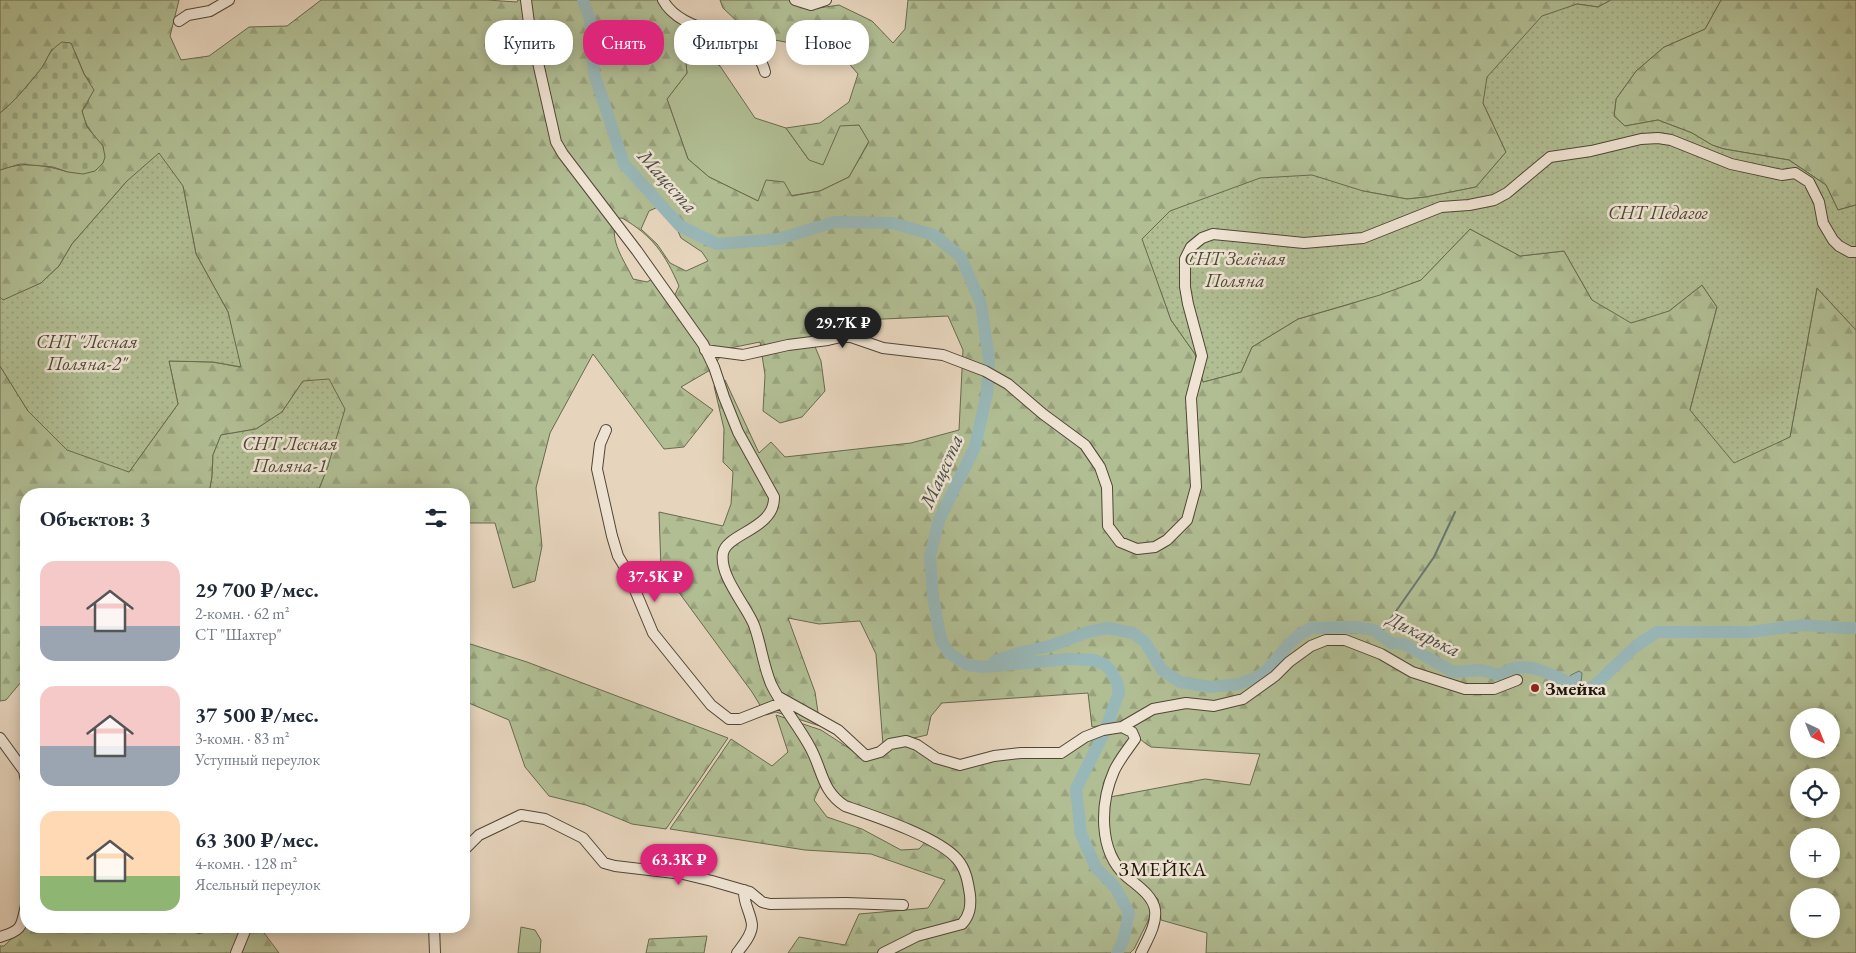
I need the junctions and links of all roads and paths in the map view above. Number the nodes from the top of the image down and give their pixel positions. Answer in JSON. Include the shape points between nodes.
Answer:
{"nodes":[{"id":1,"x":229,"y":0,"type":"edge"},
{"id":2,"x":526,"y":0,"type":"edge"},
{"id":3,"x":663,"y":0,"type":"edge"},
{"id":4,"x":795,"y":0,"type":"edge"},
{"id":5,"x":826,"y":0,"type":"edge"},
{"id":6,"x":179,"y":21,"type":"dead end"},
{"id":7,"x":765,"y":72,"type":"dead end"},
{"id":8,"x":1856,"y":252,"type":"edge"},
{"id":9,"x":705,"y":350,"type":"junction"},
{"id":10,"x":606,"y":430,"type":"dead end"},
{"id":11,"x":1516,"y":680,"type":"dead end"},
{"id":12,"x":779,"y":700,"type":"junction"},
{"id":13,"x":1118,"y":728,"type":"junction"},
{"id":14,"x":0,"y":738,"type":"edge"},
{"id":15,"x":20,"y":766,"type":"edge"},
{"id":16,"x":470,"y":844,"type":"edge"},
{"id":17,"x":744,"y":890,"type":"junction"},
{"id":18,"x":903,"y":905,"type":"dead end"},
{"id":19,"x":20,"y":927,"type":"edge"},
{"id":20,"x":244,"y":933,"type":"edge"},
{"id":21,"x":434,"y":933,"type":"edge"},
{"id":22,"x":0,"y":937,"type":"edge"},
{"id":23,"x":236,"y":953,"type":"edge"},
{"id":24,"x":435,"y":953,"type":"edge"},
{"id":25,"x":737,"y":953,"type":"edge"},
{"id":26,"x":883,"y":953,"type":"edge"},
{"id":27,"x":1141,"y":953,"type":"edge"}],
"edges":[{"from":1,"to":6,"type":"street","via":[[210,11],[188,15]]},
{"from":2,"to":9,"type":"street","via":[[556,142]]},
{"from":3,"to":7,"type":"street","via":[[667,8],[683,19],[740,42],[762,61]]},
{"from":4,"to":5,"type":"street","via":[[811,5]]},
{"from":8,"to":9,"type":"street","via":[[1850,252],[1833,240],[1808,182],[1796,173],[1782,175],[1731,164],[1658,138],[1550,157],[1494,200],[1441,207],[1363,238],[1304,243],[1213,234],[1202,238],[1191,247],[1185,259],[1188,304],[1202,356],[1191,398],[1196,487],[1187,520],[1155,547],[1137,549],[1120,542],[1110,531],[1107,487],[1100,466],[1085,445],[1008,384],[985,371],[944,355],[883,348],[851,337],[743,354]]},
{"from":9,"to":12,"type":"street","via":[[738,432],[774,497],[775,505],[771,512],[728,545],[723,554],[726,574],[754,626],[765,668]]},
{"from":10,"to":12,"type":"street","via":[[599,449],[597,469],[612,536],[653,633],[711,705],[729,719],[740,719]]},
{"from":11,"to":13,"type":"street","via":[[1494,689],[1465,688],[1412,672],[1381,654],[1345,640],[1326,640],[1289,662],[1243,699],[1214,706],[1166,705]]},
{"from":12,"to":13,"type":"street","via":[[838,730],[866,756],[880,752],[890,744],[906,741],[936,758],[960,765],[1021,752],[1061,753],[1085,737]]},
{"from":12,"to":26,"type":"street","via":[[810,747],[834,798],[846,806],[929,839],[957,858],[966,872],[970,902],[962,924],[917,936]]},
{"from":13,"to":27,"type":"street","via":[[1132,732],[1135,739],[1114,771],[1107,793],[1105,837],[1112,858],[1154,904],[1155,921]]},
{"from":14,"to":15,"type":"street"},
{"from":16,"to":17,"type":"street","via":[[479,835],[521,815],[529,816],[545,819],[583,838],[604,863],[683,874]]},
{"from":17,"to":18,"type":"street","via":[[770,904]]},
{"from":17,"to":25,"type":"street","via":[[745,906],[752,925],[747,940]]},
{"from":19,"to":22,"type":"street"},
{"from":20,"to":23,"type":"street"},
{"from":21,"to":24,"type":"street"}]}
